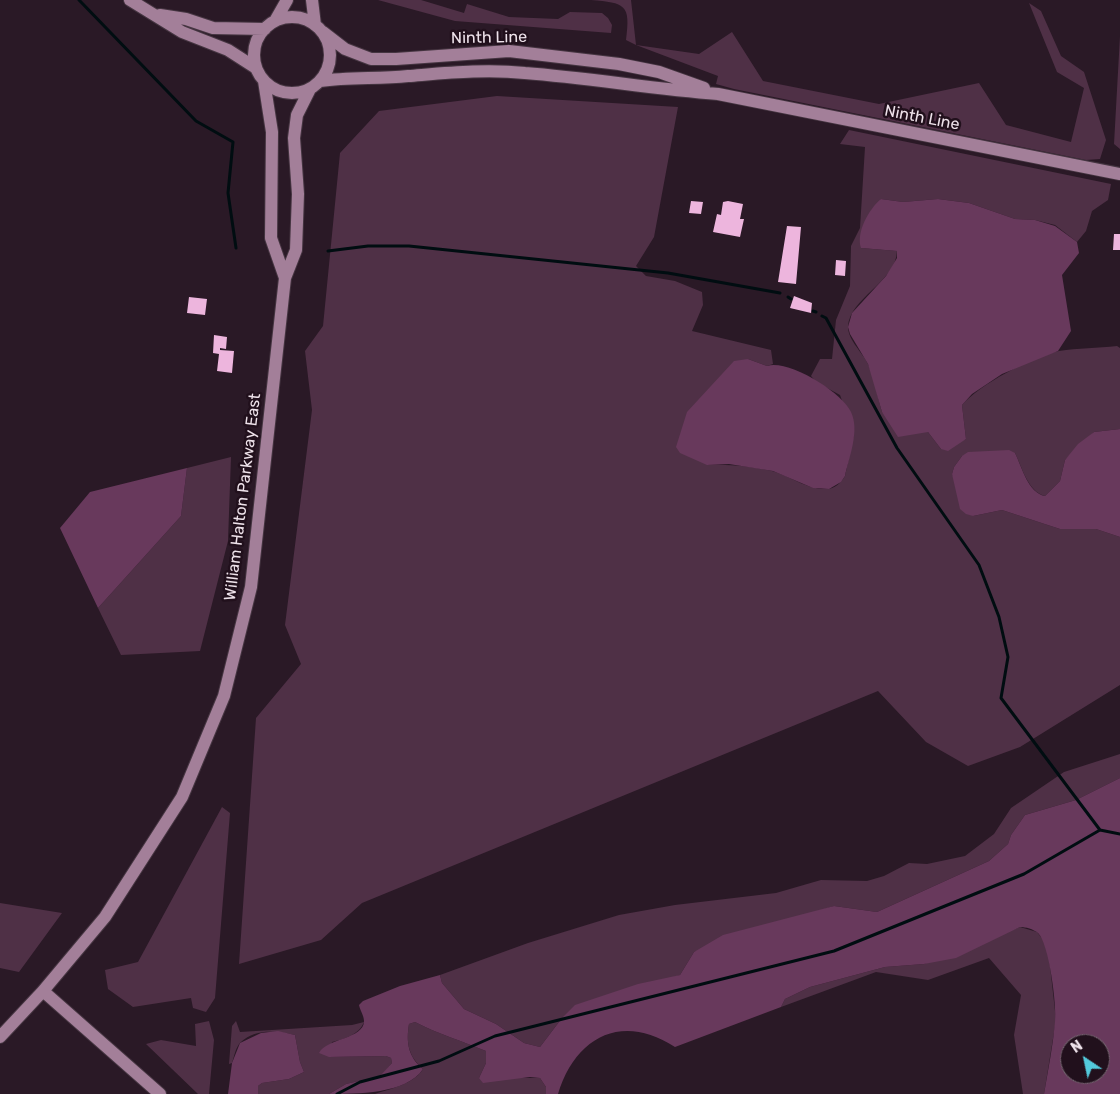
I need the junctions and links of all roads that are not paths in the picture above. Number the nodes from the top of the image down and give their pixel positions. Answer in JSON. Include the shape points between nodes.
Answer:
{"nodes":[{"id":1,"x":130,"y":0,"type":"edge"},
{"id":2,"x":287,"y":0,"type":"edge"},
{"id":3,"x":312,"y":0,"type":"edge"},
{"id":4,"x":157,"y":15,"type":"junction"},
{"id":5,"x":270,"y":25,"type":"junction"},
{"id":6,"x":319,"y":29,"type":"junction"},
{"id":7,"x":256,"y":68,"type":"junction"},
{"id":8,"x":264,"y":81,"type":"junction"},
{"id":9,"x":320,"y":81,"type":"junction"},
{"id":10,"x":310,"y":89,"type":"junction"},
{"id":11,"x":718,"y":94,"type":"junction"},
{"id":12,"x":1120,"y":174,"type":"edge"},
{"id":13,"x":285,"y":278,"type":"junction"},
{"id":14,"x":43,"y":991,"type":"junction"},
{"id":15,"x":0,"y":1037,"type":"edge"},
{"id":16,"x":160,"y":1094,"type":"edge"}],
"edges":[{"from":1,"to":4,"type":"main road"},
{"from":2,"to":5,"type":"main road"},
{"from":3,"to":6,"type":"main road"},
{"from":4,"to":5,"type":"main road","via":[[186,19],[213,28]]},
{"from":4,"to":7,"type":"main road","via":[[182,32],[228,50]]},
{"from":5,"to":6,"type":"main road","via":[[296,17]]},
{"from":5,"to":7,"type":"main road","via":[[255,47]]},
{"from":6,"to":9,"type":"main road","via":[[329,44],[330,57]]},
{"from":6,"to":11,"type":"main road","name":"Ninth Line","via":[[345,49],[371,59],[509,50],[651,70]]},
{"from":7,"to":8,"type":"main road"},
{"from":8,"to":10,"type":"main road","via":[[286,93]]},
{"from":8,"to":13,"type":"main road","name":"William Halton Parkway East","via":[[272,132],[271,238]]},
{"from":9,"to":10,"type":"main road"},
{"from":9,"to":11,"type":"main road","name":"Ninth Line","via":[[482,70]]},
{"from":10,"to":13,"type":"main road","name":"William Halton Parkway East","via":[[297,115],[294,138],[298,194],[296,250]]},
{"from":11,"to":12,"type":"main road","name":"Ninth Line"},
{"from":13,"to":14,"type":"main road","name":"William Halton Parkway East","via":[[251,587],[224,696],[182,797],[105,917]]},
{"from":14,"to":15,"type":"main road","name":"William Halton Parkway East"},
{"from":14,"to":16,"type":"main road"}]}
